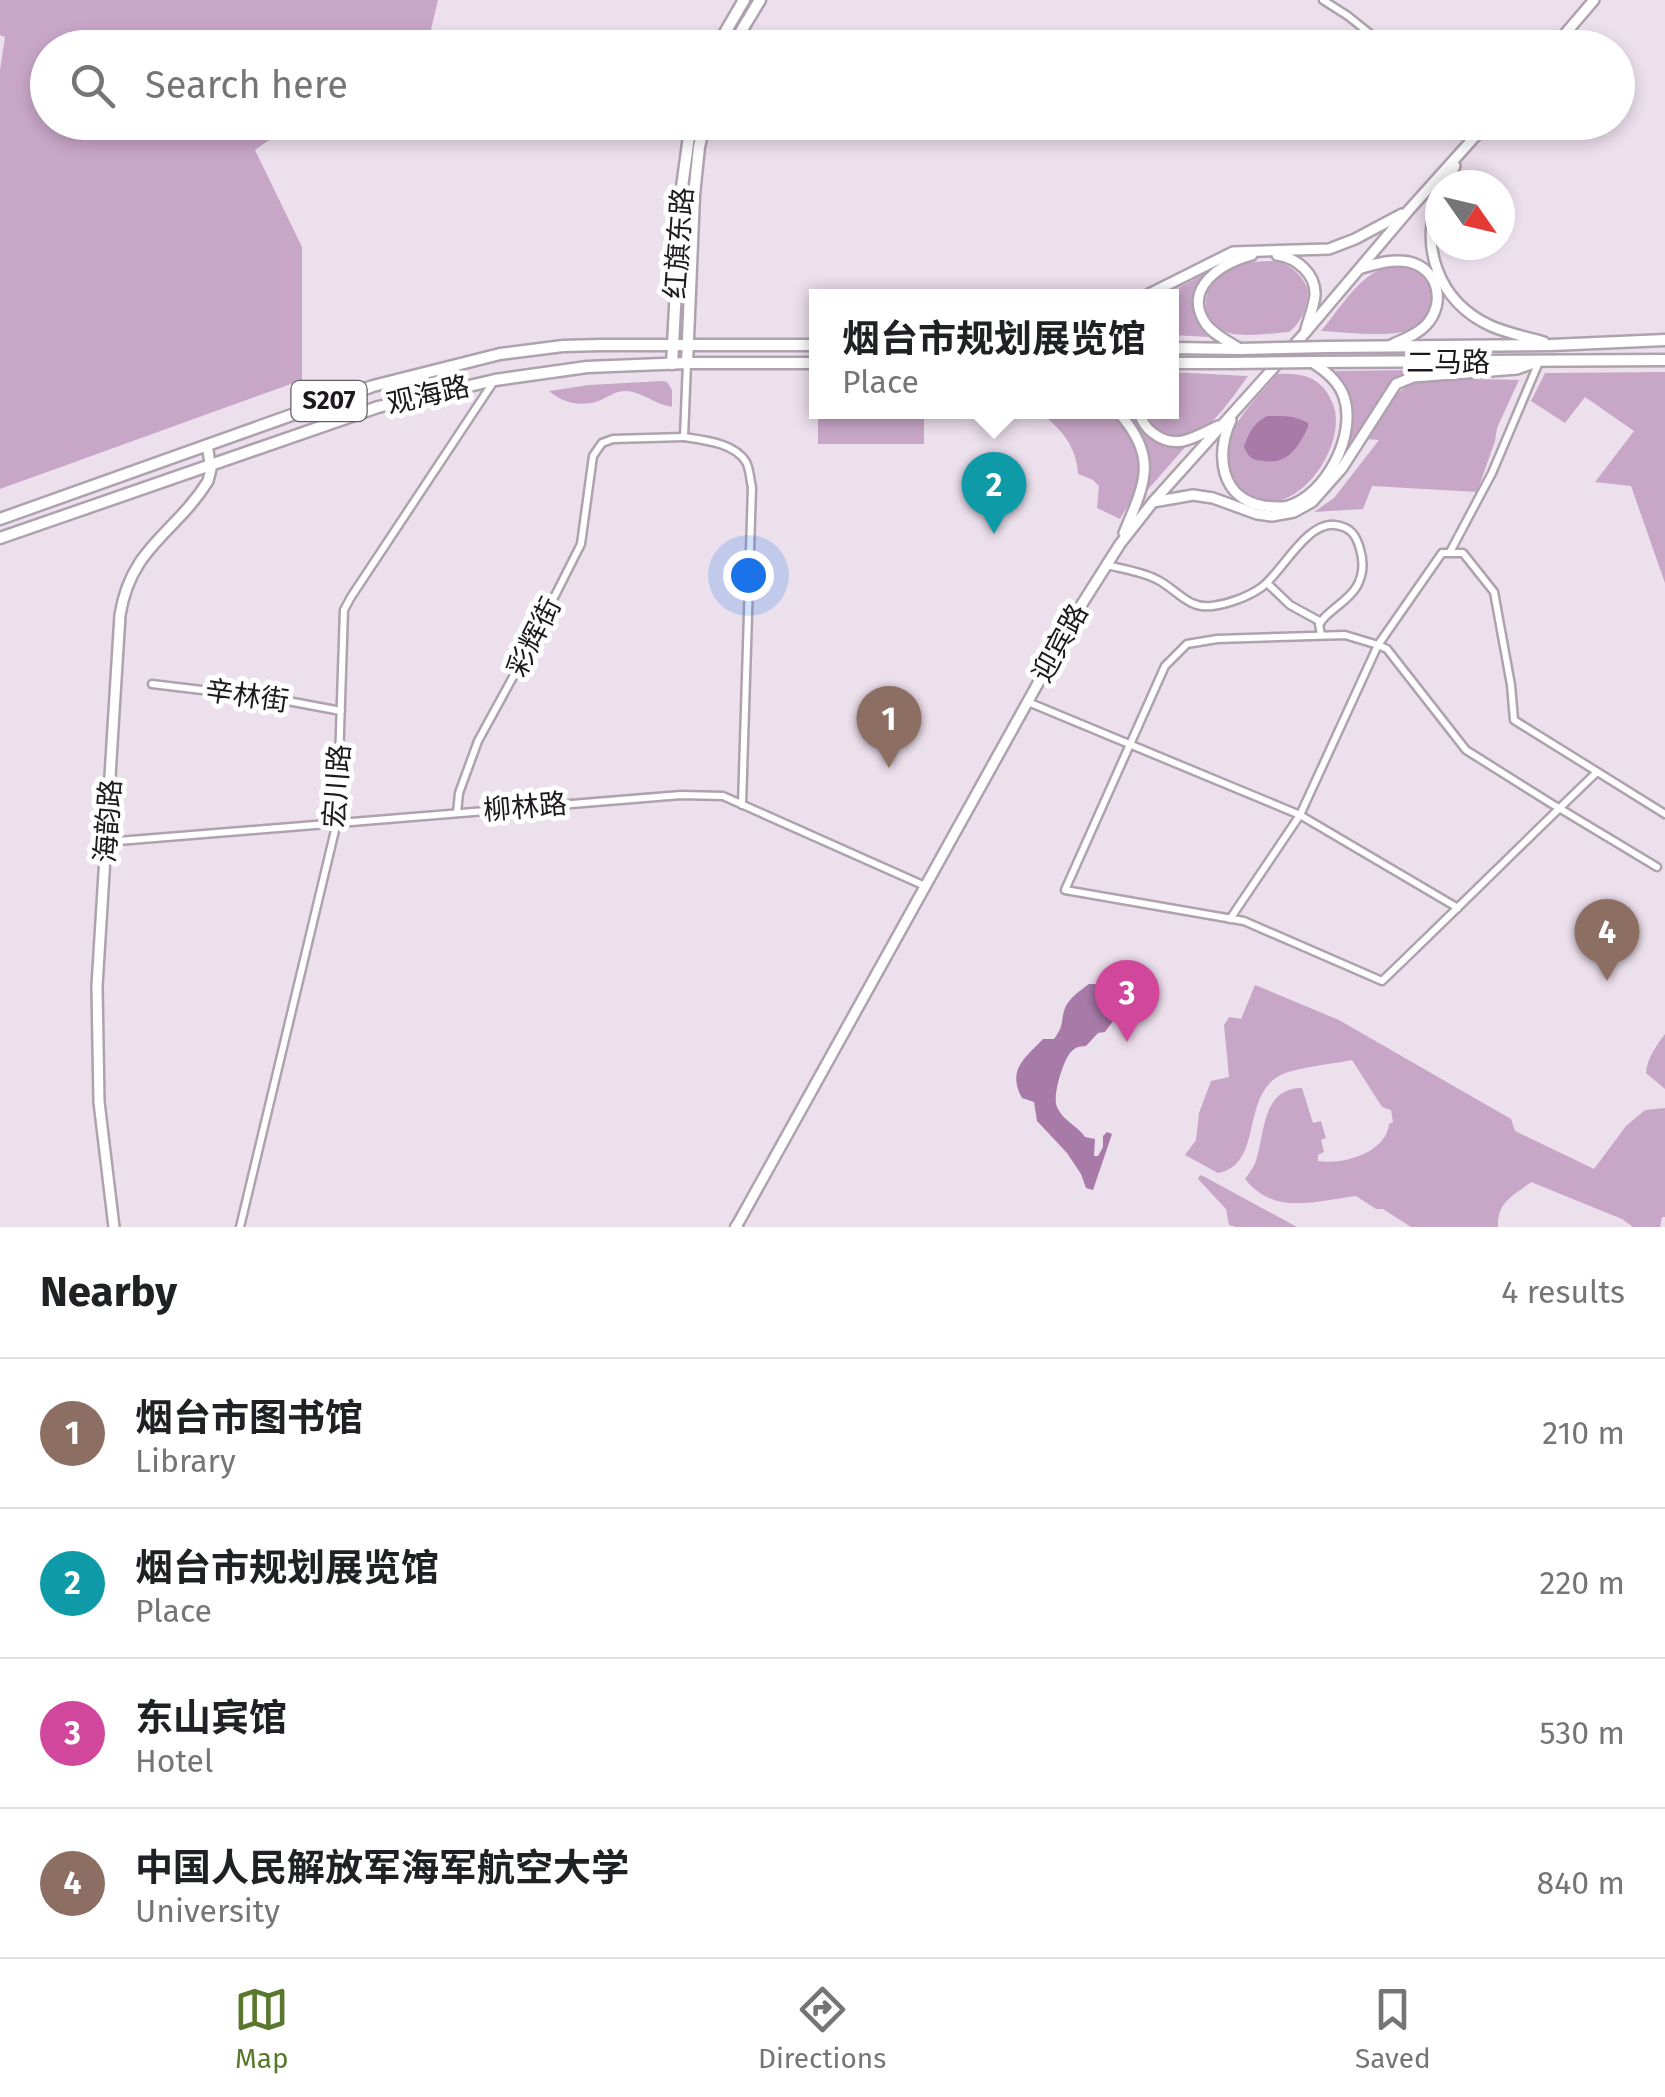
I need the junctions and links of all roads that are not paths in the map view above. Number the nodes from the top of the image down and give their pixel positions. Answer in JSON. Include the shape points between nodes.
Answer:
{"nodes":[{"id":1,"x":744,"y":0,"type":"edge"},
{"id":2,"x":760,"y":0,"type":"edge"},
{"id":3,"x":1323,"y":0,"type":"edge"},
{"id":4,"x":1594,"y":0,"type":"edge"},
{"id":5,"x":726,"y":30,"type":"edge"},
{"id":6,"x":742,"y":30,"type":"edge"},
{"id":7,"x":1366,"y":30,"type":"edge"},
{"id":8,"x":1568,"y":30,"type":"edge"},
{"id":9,"x":688,"y":140,"type":"edge"},
{"id":10,"x":701,"y":140,"type":"edge"},
{"id":11,"x":1472,"y":140,"type":"edge"},
{"id":12,"x":1466,"y":148,"type":"junction"},
{"id":13,"x":1453,"y":170,"type":"edge"},
{"id":14,"x":1409,"y":210,"type":"junction"},
{"id":15,"x":1433,"y":260,"type":"edge"},
{"id":16,"x":1360,"y":270,"type":"junction"},
{"id":17,"x":1160,"y":289,"type":"edge"},
{"id":18,"x":1304,"y":334,"type":"junction"},
{"id":19,"x":1665,"y":340,"type":"edge"},
{"id":20,"x":672,"y":343,"type":"junction"},
{"id":21,"x":687,"y":344,"type":"junction"},
{"id":22,"x":809,"y":344,"type":"edge"},
{"id":23,"x":1551,"y":344,"type":"junction"},
{"id":24,"x":1387,"y":347,"type":"junction"},
{"id":25,"x":1179,"y":348,"type":"edge"},
{"id":26,"x":1240,"y":349,"type":"junction"},
{"id":27,"x":1665,"y":360,"type":"edge"},
{"id":28,"x":1539,"y":361,"type":"junction"},
{"id":29,"x":1179,"y":362,"type":"edge"},
{"id":30,"x":1312,"y":362,"type":"junction"},
{"id":31,"x":687,"y":363,"type":"junction"},
{"id":32,"x":809,"y":363,"type":"edge"},
{"id":33,"x":672,"y":364,"type":"junction"},
{"id":34,"x":495,"y":380,"type":"junction"},
{"id":35,"x":1236,"y":408,"type":"junction"},
{"id":36,"x":1123,"y":419,"type":"edge"},
{"id":37,"x":1143,"y":419,"type":"edge"},
{"id":38,"x":1224,"y":423,"type":"junction"},
{"id":39,"x":684,"y":437,"type":"junction"},
{"id":40,"x":207,"y":444,"type":"junction"},
{"id":41,"x":210,"y":463,"type":"junction"},
{"id":42,"x":1153,"y":502,"type":"junction"},
{"id":43,"x":0,"y":520,"type":"edge"},
{"id":44,"x":0,"y":538,"type":"edge"},
{"id":45,"x":1120,"y":544,"type":"junction"},
{"id":46,"x":1450,"y":552,"type":"junction"},
{"id":47,"x":1106,"y":565,"type":"junction"},
{"id":48,"x":1267,"y":583,"type":"junction"},
{"id":49,"x":1321,"y":622,"type":"junction"},
{"id":50,"x":1321,"y":635,"type":"junction"},
{"id":51,"x":1378,"y":645,"type":"junction"},
{"id":52,"x":152,"y":684,"type":"dead end"},
{"id":53,"x":1028,"y":702,"type":"junction"},
{"id":54,"x":341,"y":711,"type":"junction"},
{"id":55,"x":1132,"y":745,"type":"junction"},
{"id":56,"x":1597,"y":772,"type":"junction"},
{"id":57,"x":742,"y":805,"type":"junction"},
{"id":58,"x":1559,"y":808,"type":"junction"},
{"id":59,"x":457,"y":813,"type":"junction"},
{"id":60,"x":1665,"y":814,"type":"edge"},
{"id":61,"x":1300,"y":815,"type":"junction"},
{"id":62,"x":337,"y":822,"type":"junction"},
{"id":63,"x":106,"y":842,"type":"junction"},
{"id":64,"x":1658,"y":867,"type":"dead end"},
{"id":65,"x":925,"y":886,"type":"junction"},
{"id":66,"x":1458,"y":908,"type":"junction"},
{"id":67,"x":1230,"y":919,"type":"junction"},
{"id":68,"x":114,"y":1227,"type":"edge"},
{"id":69,"x":240,"y":1227,"type":"edge"},
{"id":70,"x":736,"y":1227,"type":"edge"}],
"edges":[{"from":1,"to":5,"type":"main road"},
{"from":2,"to":6,"type":"main road"},
{"from":3,"to":7,"type":"street"},
{"from":4,"to":8,"type":"main road"},
{"from":9,"to":20,"type":"main road","name":"红旗东路"},
{"from":10,"to":21,"type":"main road","name":"红旗东路"},
{"from":11,"to":12,"type":"main road","name":"迎宾路"},
{"from":12,"to":13,"type":"main road"},
{"from":12,"to":14,"type":"main road","name":"迎宾路"},
{"from":14,"to":16,"type":"main road","name":"迎宾路"},
{"from":14,"to":17,"type":"main road","via":[[1329,249],[1233,252]]},
{"from":15,"to":23,"type":"main road","via":[[1449,292],[1471,314]]},
{"from":16,"to":18,"type":"main road","name":"迎宾路"},
{"from":16,"to":24,"type":"main road","via":[[1407,262],[1435,282],[1434,316]]},
{"from":18,"to":26,"type":"main road","via":[[1315,295],[1306,271],[1286,256],[1252,255],[1211,274],[1200,301],[1210,329]]},
{"from":18,"to":35,"type":"main road","name":"迎宾路"},
{"from":19,"to":23,"type":"main road","name":"二马路"},
{"from":20,"to":21,"type":"main road","number":"S207"},
{"from":20,"to":33,"type":"main road","name":"红旗东路"},
{"from":20,"to":40,"type":"main road","name":"观海路","number":"S207","via":[[500,354],[373,386]]},
{"from":21,"to":22,"type":"main road","number":"S207"},
{"from":21,"to":31,"type":"main road","name":"红旗东路"},
{"from":23,"to":24,"type":"main road","name":"二马路"},
{"from":24,"to":26,"type":"main road","name":"二马路","bridge":true},
{"from":25,"to":26,"type":"main road","name":"二马路"},
{"from":27,"to":28,"type":"main road","name":"二马路"},
{"from":28,"to":30,"type":"main road","name":"二马路"},
{"from":28,"to":42,"type":"main road","via":[[1517,370],[1404,379],[1390,390],[1328,486],[1294,512],[1257,514],[1193,495]]},
{"from":28,"to":46,"type":"street"},
{"from":29,"to":30,"type":"main road","name":"二马路","bridge":true},
{"from":30,"to":35,"type":"main road","via":[[1345,398],[1345,438],[1332,469],[1290,506],[1242,498],[1225,477],[1226,431]]},
{"from":31,"to":32,"type":"main road","name":"观海路","number":"S207"},
{"from":31,"to":33,"type":"main road","name":"观海路","number":"S207"},
{"from":31,"to":39,"type":"street"},
{"from":33,"to":34,"type":"main road","name":"观海路","number":"S207"},
{"from":34,"to":41,"type":"main road","name":"观海路","number":"S207","via":[[378,406]]},
{"from":34,"to":54,"type":"street","name":"宏川路","via":[[344,610]]},
{"from":35,"to":38,"type":"main road","name":"迎宾路"},
{"from":36,"to":45,"type":"main road","via":[[1136,437],[1146,474]]},
{"from":37,"to":38,"type":"main road","via":[[1173,443]]},
{"from":38,"to":42,"type":"main road","name":"迎宾路"},
{"from":39,"to":57,"type":"street","via":[[734,450],[747,463],[752,487]]},
{"from":39,"to":59,"type":"street","name":"彩辉街","via":[[614,439],[593,456],[581,544],[478,741]]},
{"from":40,"to":41,"type":"main road"},
{"from":40,"to":43,"type":"main road","name":"观海路","number":"S207"},
{"from":41,"to":44,"type":"main road","name":"观海路","number":"S207"},
{"from":41,"to":63,"type":"main road","name":"海韵路","via":[[205,487],[136,566],[122,601]]},
{"from":42,"to":45,"type":"main road","name":"迎宾路"},
{"from":45,"to":47,"type":"main road","name":"迎宾路"},
{"from":46,"to":51,"type":"street","via":[[1442,553]]},
{"from":46,"to":56,"type":"street","via":[[1463,553],[1494,592],[1514,720]]},
{"from":47,"to":48,"type":"street","via":[[1156,579],[1189,603],[1207,607]]},
{"from":47,"to":53,"type":"main road","name":"迎宾路"},
{"from":48,"to":49,"type":"street"},
{"from":48,"to":49,"type":"street","via":[[1314,531],[1345,526],[1356,535],[1361,576]]},
{"from":49,"to":50,"type":"street"},
{"from":50,"to":51,"type":"street"},
{"from":50,"to":55,"type":"street","via":[[1186,644],[1166,666]]},
{"from":51,"to":58,"type":"street","via":[[1466,750]]},
{"from":51,"to":61,"type":"street"},
{"from":52,"to":54,"type":"street","name":"辛林街"},
{"from":53,"to":55,"type":"street"},
{"from":53,"to":65,"type":"main road","name":"迎宾路"},
{"from":54,"to":62,"type":"street","name":"宏川路"},
{"from":55,"to":61,"type":"street"},
{"from":55,"to":67,"type":"street","via":[[1065,890]]},
{"from":56,"to":58,"type":"street"},
{"from":56,"to":60,"type":"street"},
{"from":57,"to":59,"type":"street","name":"柳林路","via":[[723,796],[680,795]]},
{"from":57,"to":65,"type":"street","name":"柳林路"},
{"from":58,"to":64,"type":"street"},
{"from":58,"to":66,"type":"street"},
{"from":59,"to":62,"type":"street","name":"柳林路"},
{"from":61,"to":66,"type":"street"},
{"from":61,"to":67,"type":"street"},
{"from":62,"to":63,"type":"street","name":"柳林路"},
{"from":62,"to":69,"type":"street","name":"宏川路"},
{"from":63,"to":68,"type":"main road","name":"海韵路","via":[[99,1102]]},
{"from":65,"to":70,"type":"main road","name":"迎宾路"},
{"from":66,"to":67,"type":"street","via":[[1382,981]]}]}
